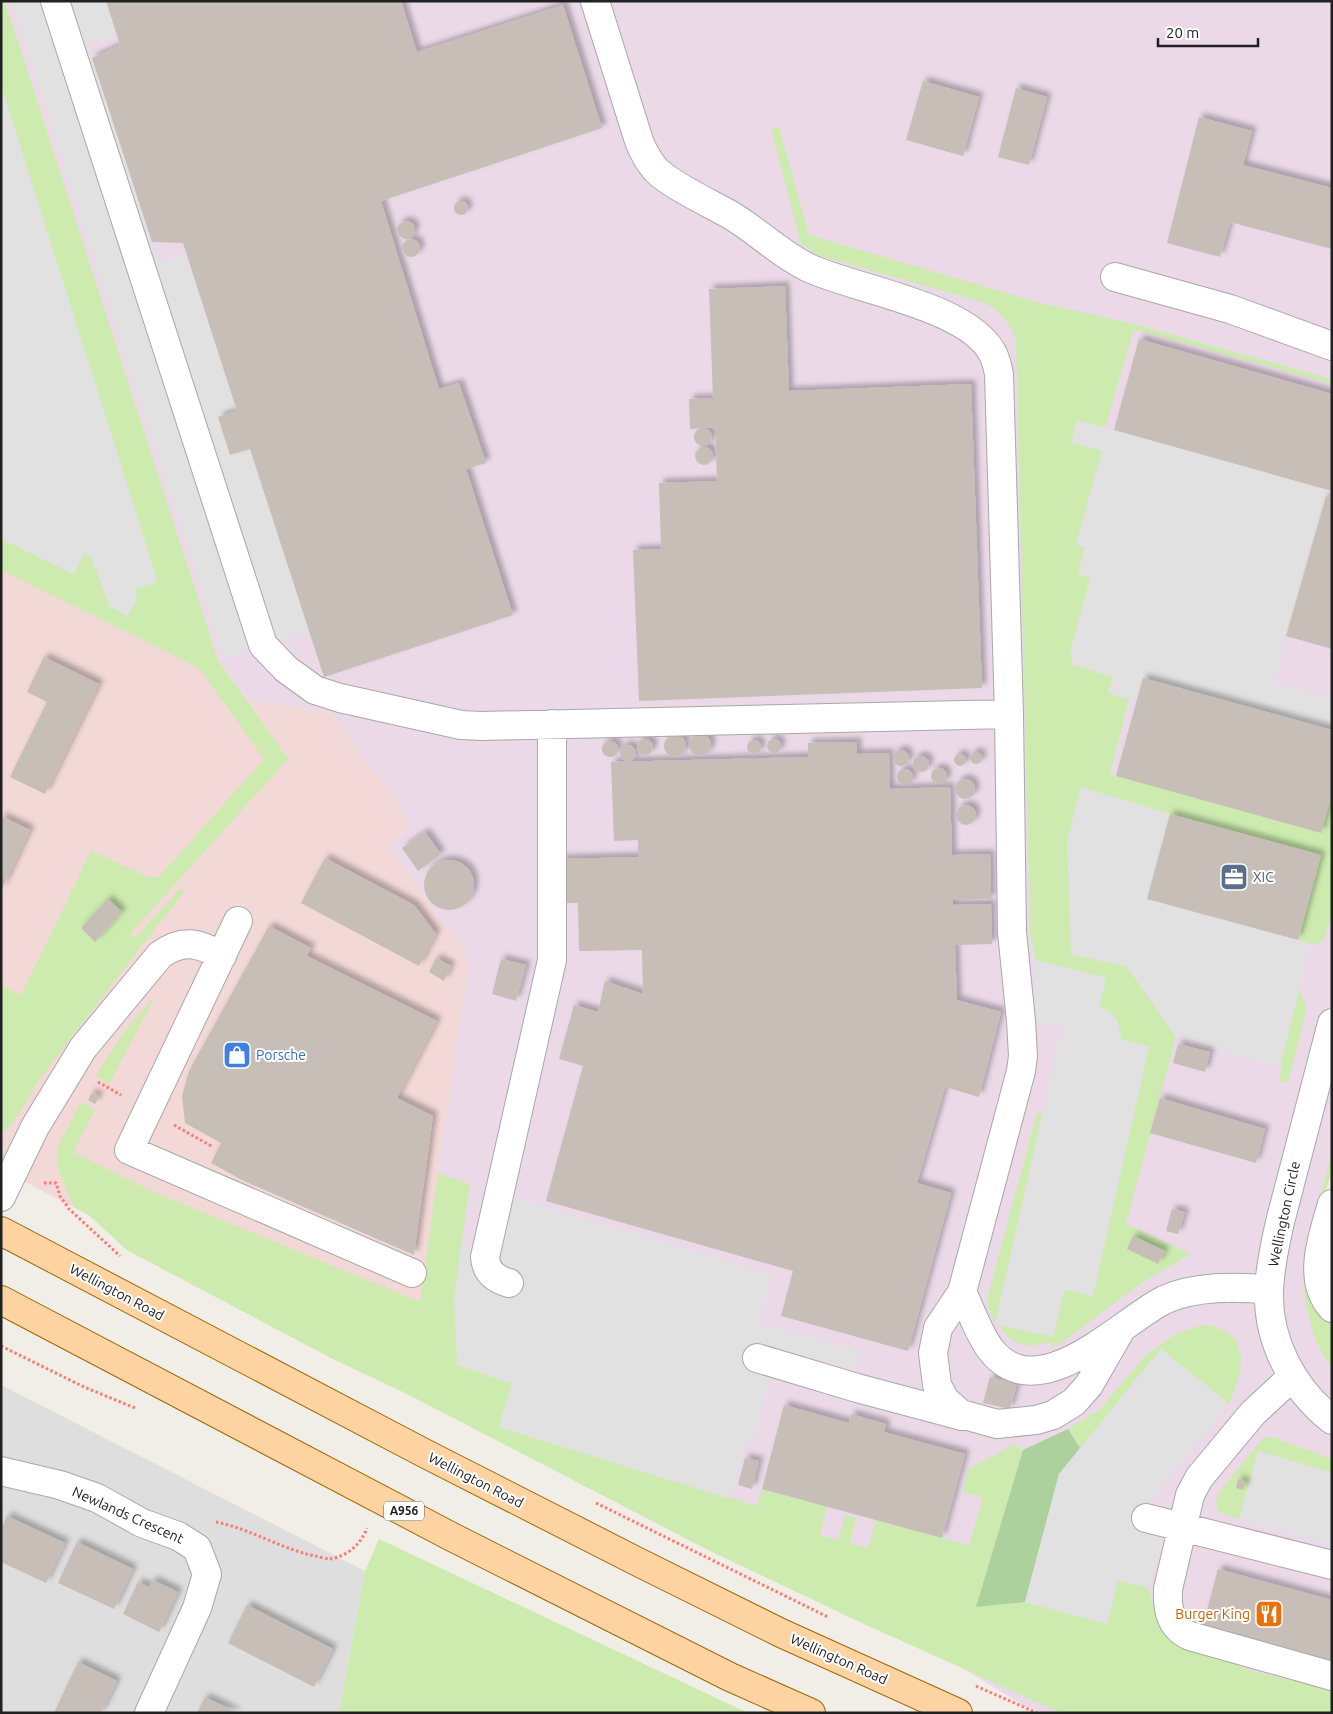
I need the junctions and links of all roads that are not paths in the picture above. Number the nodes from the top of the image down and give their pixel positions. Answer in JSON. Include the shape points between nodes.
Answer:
{"nodes":[{"id":1,"x":55,"y":1,"type":"edge"},
{"id":2,"x":595,"y":1,"type":"edge"},
{"id":3,"x":1115,"y":277,"type":"dead end"},
{"id":4,"x":1332,"y":346,"type":"edge"},
{"id":5,"x":1009,"y":714,"type":"junction"},
{"id":6,"x":552,"y":724,"type":"junction"},
{"id":7,"x":238,"y":921,"type":"dead end"},
{"id":8,"x":222,"y":956,"type":"junction"},
{"id":9,"x":1332,"y":1023,"type":"edge"},
{"id":10,"x":5,"y":1190,"type":"edge"},
{"id":11,"x":1332,"y":1204,"type":"edge"},
{"id":12,"x":1,"y":1232,"type":"edge"},
{"id":13,"x":412,"y":1273,"type":"dead end"},
{"id":14,"x":508,"y":1283,"type":"dead end"},
{"id":15,"x":1269,"y":1290,"type":"junction"},
{"id":16,"x":962,"y":1292,"type":"junction"},
{"id":17,"x":1,"y":1300,"type":"edge"},
{"id":18,"x":1332,"y":1308,"type":"edge"},
{"id":19,"x":1120,"y":1331,"type":"junction"},
{"id":20,"x":757,"y":1358,"type":"dead end"},
{"id":21,"x":1292,"y":1376,"type":"junction"},
{"id":22,"x":978,"y":1420,"type":"junction"},
{"id":23,"x":1332,"y":1420,"type":"edge"},
{"id":24,"x":1,"y":1472,"type":"edge"},
{"id":25,"x":1146,"y":1518,"type":"dead end"},
{"id":26,"x":1182,"y":1527,"type":"junction"},
{"id":27,"x":1332,"y":1565,"type":"edge"},
{"id":28,"x":1332,"y":1676,"type":"edge"},
{"id":29,"x":148,"y":1713,"type":"edge"},
{"id":30,"x":812,"y":1713,"type":"edge"},
{"id":31,"x":958,"y":1713,"type":"edge"}],
"edges":[{"from":1,"to":6,"type":"street","via":[[263,645],[286,670],[307,685],[340,698],[461,724]]},
{"from":2,"to":5,"type":"street","via":[[638,141],[657,170],[688,192],[738,219],[808,267],[929,308],[965,326],[994,355],[999,374]]},
{"from":3,"to":4,"type":"street","via":[[1230,309]]},
{"from":5,"to":6,"type":"street"},
{"from":5,"to":16,"type":"street","via":[[1012,932],[1023,1056]]},
{"from":6,"to":14,"type":"street","via":[[552,960],[485,1257],[492,1275]]},
{"from":7,"to":8,"type":"street"},
{"from":8,"to":10,"type":"street","via":[[193,944],[180,944],[160,954],[83,1048],[35,1127]]},
{"from":8,"to":13,"type":"street","via":[[129,1150]]},
{"from":9,"to":15,"type":"street","name":"Wellington Circle","via":[[1280,1222]]},
{"from":11,"to":18,"type":"street","via":[[1318,1261],[1322,1289]]},
{"from":12,"to":31,"type":"main road","name":"Wellington Road","via":[[646,1566],[782,1633]]},
{"from":15,"to":19,"type":"street","via":[[1241,1286],[1215,1288],[1166,1299]]},
{"from":15,"to":21,"type":"street","name":"Wellington Circle","via":[[1274,1329],[1282,1358]]},
{"from":16,"to":19,"type":"street","via":[[992,1352],[1023,1370],[1062,1365]]},
{"from":16,"to":22,"type":"street","via":[[938,1328],[934,1365],[945,1400],[961,1414]]},
{"from":17,"to":30,"type":"main road","number":"A956","via":[[378,1498],[730,1677]]},
{"from":19,"to":22,"type":"street","via":[[1089,1385],[1067,1408],[1053,1415],[1014,1424]]},
{"from":20,"to":22,"type":"street"},
{"from":21,"to":23,"type":"street","name":"Wellington Circle","via":[[1308,1399]]},
{"from":21,"to":26,"type":"street","via":[[1253,1413],[1199,1478],[1190,1495]]},
{"from":24,"to":29,"type":"street","name":"Newlands Crescent","via":[[60,1485],[97,1498],[197,1548],[207,1574],[197,1608]]},
{"from":25,"to":26,"type":"street"},
{"from":26,"to":27,"type":"street"},
{"from":26,"to":28,"type":"street","via":[[1168,1589],[1168,1605],[1170,1616],[1183,1633]]}]}
